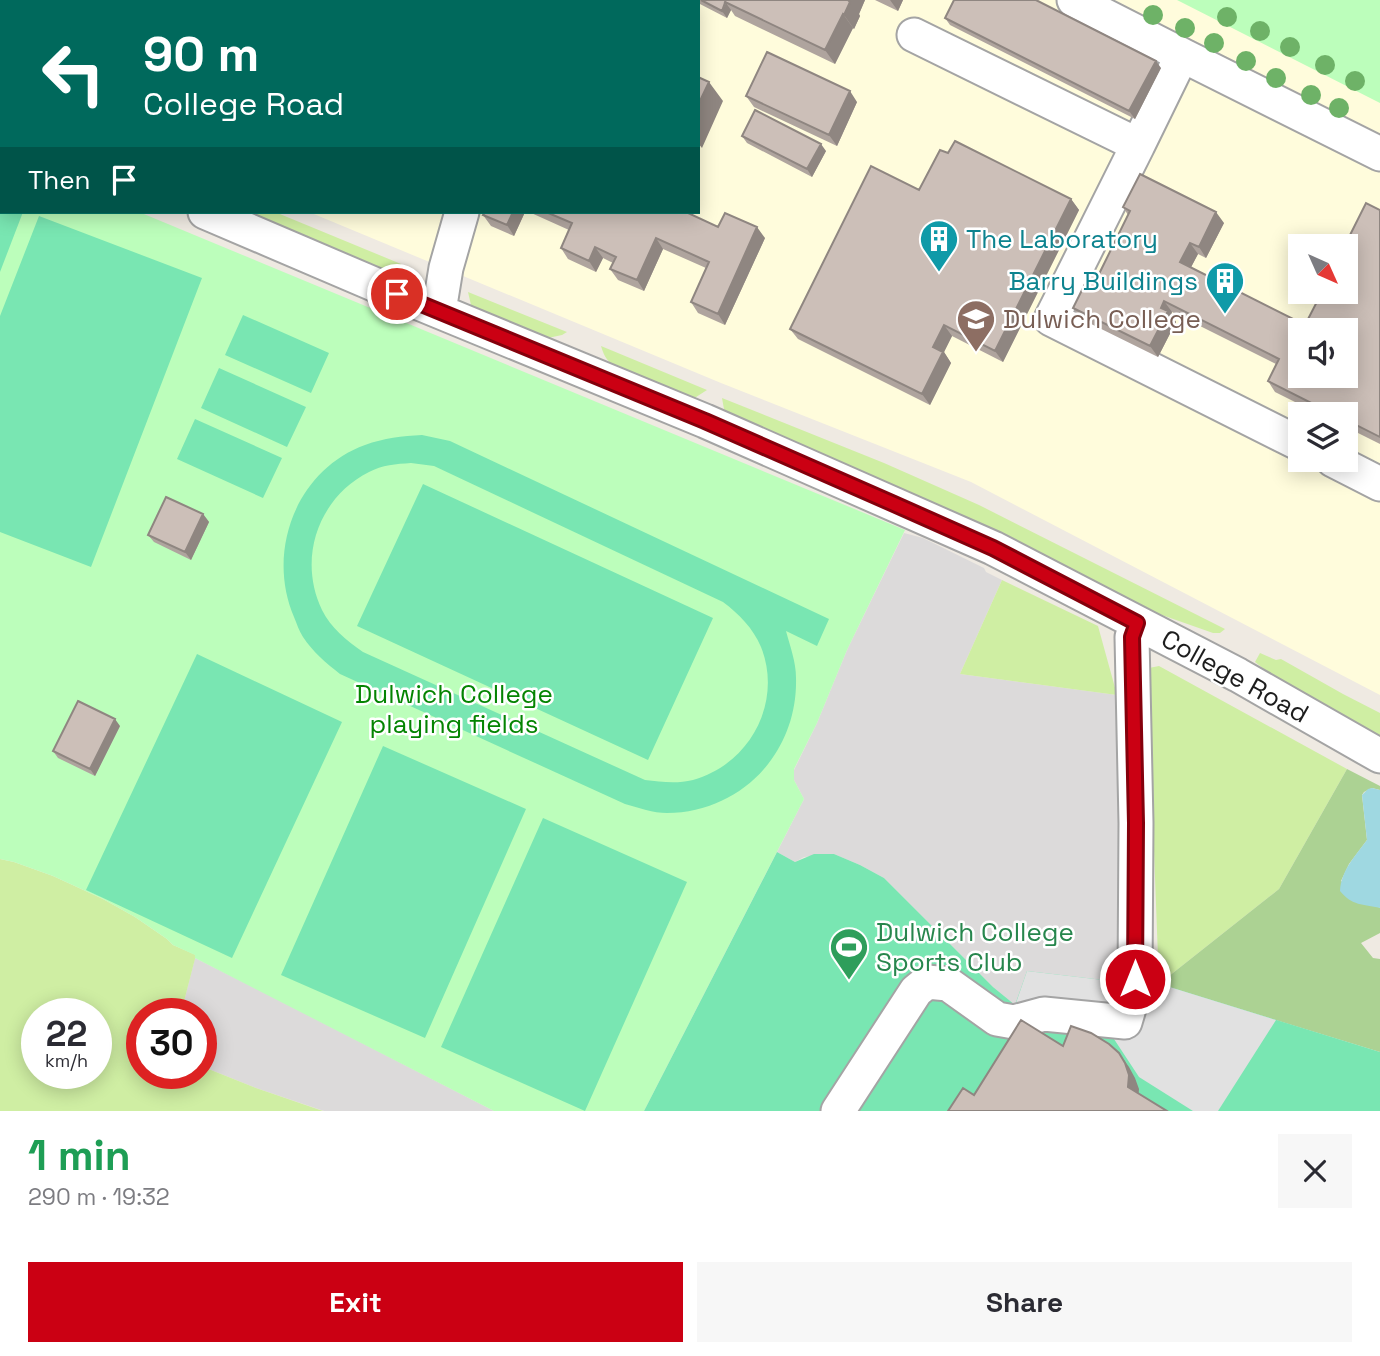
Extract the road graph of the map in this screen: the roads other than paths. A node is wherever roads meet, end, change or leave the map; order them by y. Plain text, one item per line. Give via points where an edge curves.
1 (1074, 0) edge
2 (914, 35) dead end
3 (1182, 55) junction
4 (1138, 145) junction
5 (1380, 154) edge
6 (210, 214) edge
7 (461, 214) edge
8 (439, 311) junction
9 (1288, 438) edge
10 (1356, 472) edge
11 (1380, 484) edge
12 (1137, 623) junction
13 (1380, 756) edge
14 (838, 1111) edge

1 - 3 street
2 - 4 street
3 - 4 street
3 - 5 street
4 - 9 street via 1051,319
6 - 8 street, College Road
7 - 8 street
8 - 12 street, College Road via 993,548
10 - 11 street
12 - 13 street, College Road
12 - 14 street via 1132,637 1135,979 1125,1022 1044,1014 1014,1022 997,1019 948,984 927,982 916,991

